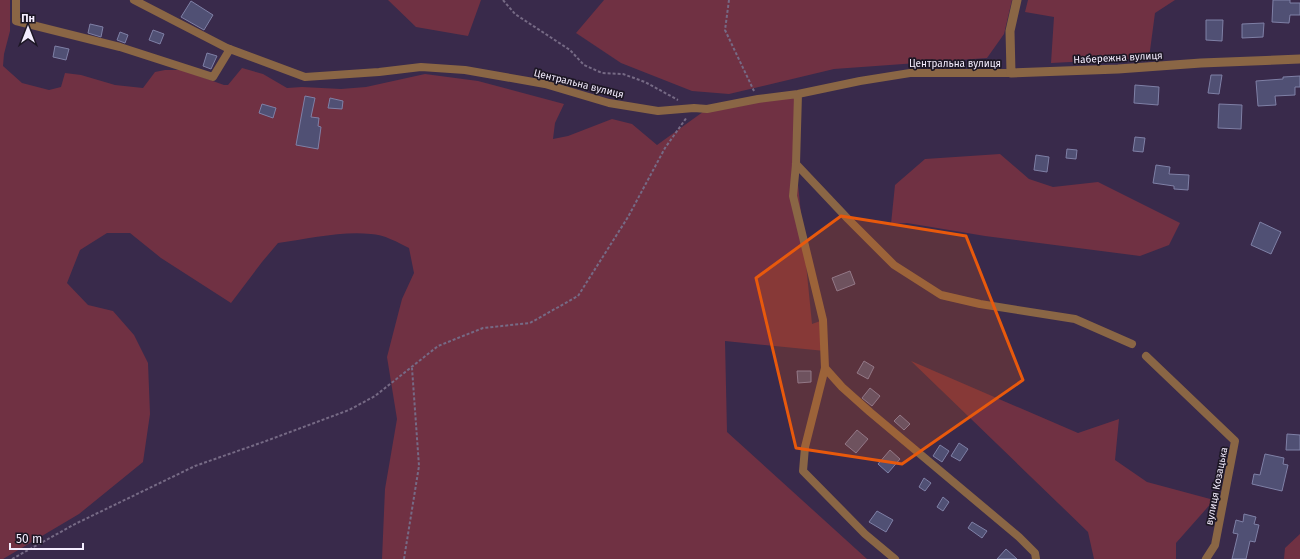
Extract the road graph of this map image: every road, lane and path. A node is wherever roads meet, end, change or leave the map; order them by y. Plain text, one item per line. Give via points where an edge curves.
1 (16, 0) edge
2 (134, 0) edge
3 (503, 0) edge
4 (729, 0) edge
5 (1017, 0) edge
6 (230, 49) junction
7 (1300, 59) edge
8 (1010, 73) junction
9 (798, 94) junction
10 (758, 99) junction
11 (694, 108) junction
12 (796, 164) junction
13 (1132, 344) dead end
14 (1146, 356) dead end
15 (412, 368) junction
16 (826, 368) junction
17 (12, 559) edge
18 (404, 559) edge
19 (895, 559) edge
20 (1036, 559) edge
21 (1206, 559) edge

1 - 6 street via 16,20 120,47 213,77
2 - 6 street, Центральна вулиця
3 - 11 path via 515,14 570,50 584,65 602,73 623,74 645,82
4 - 10 path via 725,30
5 - 8 street via 1010,31
6 - 11 street, Центральна вулиця via 305,77 421,67 465,70 545,84 609,103 658,110
7 - 8 street, Набережна вулиця
8 - 9 street, Центральна вулиця via 910,73
9 - 10 street, Центральна вулиця
9 - 12 street
10 - 11 street, Центральна вулиця via 707,109
11 - 15 path via 665,148 628,217 578,296 530,323 483,328 438,346
12 - 13 street via 894,265 941,295 1075,319
12 - 16 street via 793,196 822,320
14 - 21 street, вулиця Козацька via 1235,441 1215,545
15 - 17 path via 375,396 349,410 195,466 74,524
15 - 18 path via 419,466
16 - 19 street via 805,447 803,471 865,534
16 - 20 street via 859,402 1018,537 1035,553

